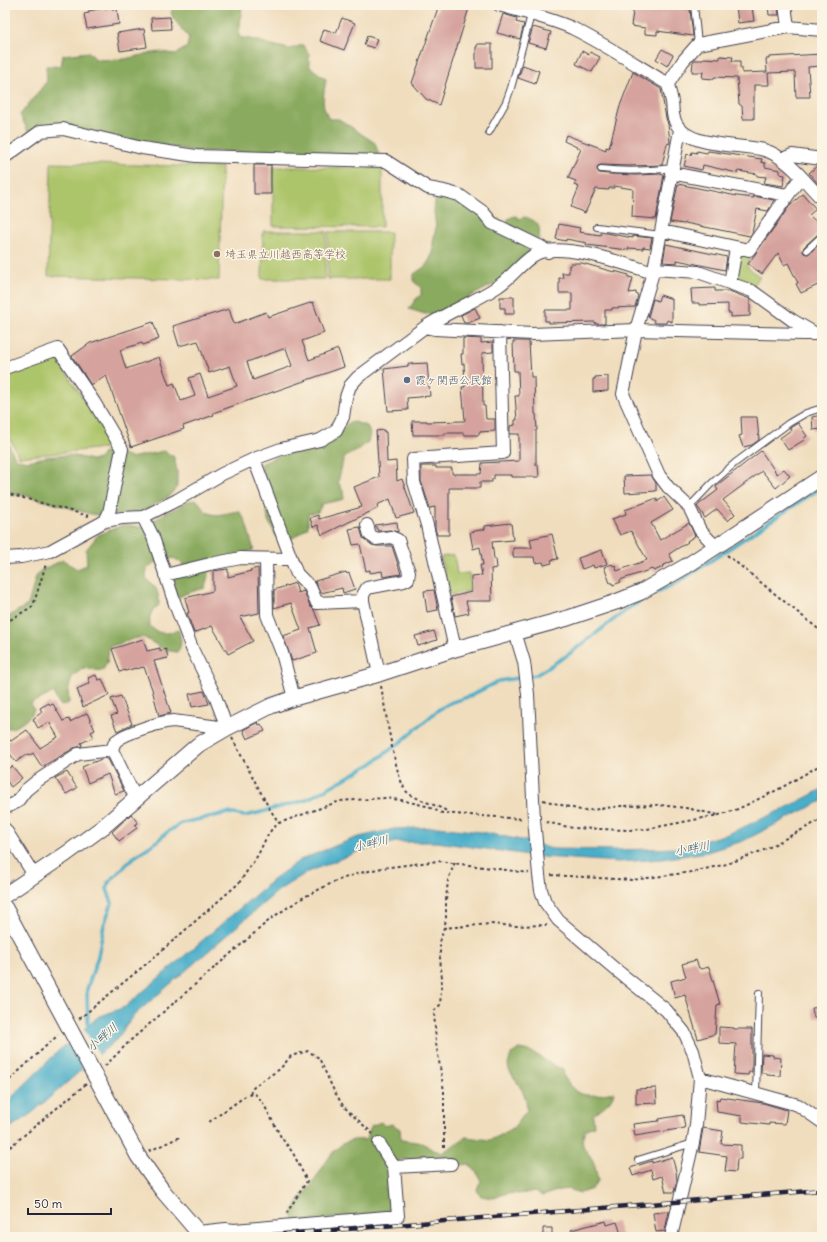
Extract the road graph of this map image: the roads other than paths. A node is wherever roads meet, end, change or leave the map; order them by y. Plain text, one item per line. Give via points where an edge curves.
1 (499, 5) edge
2 (694, 5) edge
3 (785, 5) edge
4 (512, 7) edge
5 (531, 15) junction
6 (788, 27) junction
7 (822, 30) edge
8 (698, 44) junction
9 (668, 84) junction
10 (680, 130) junction
11 (489, 132) dead end
12 (5, 157) edge
13 (782, 159) junction
14 (822, 159) edge
15 (601, 169) dead end
16 (671, 171) junction
17 (801, 177) junction
18 (787, 195) junction
19 (822, 200) edge
20 (597, 227) dead end
21 (661, 233) junction
22 (822, 236) edge
23 (736, 248) junction
24 (807, 250) dead end
25 (548, 252) junction
26 (653, 271) junction
27 (730, 283) junction
28 (425, 327) junction
29 (636, 330) junction
30 (500, 332) junction
31 (820, 334) edge
32 (5, 368) edge
33 (822, 408) edge
34 (254, 459) junction
35 (822, 477) edge
36 (689, 507) junction
37 (143, 517) junction
38 (105, 521) junction
39 (367, 526) dead end
40 (716, 547) junction
41 (5, 558) edge
42 (266, 559) junction
43 (291, 559) junction
44 (165, 576) junction
45 (363, 601) junction
46 (515, 632) junction
47 (455, 649) junction
48 (379, 674) junction
49 (294, 698) junction
50 (227, 728) junction
51 (112, 750) junction
52 (136, 799) junction
53 (5, 808) edge
54 (5, 829) edge
55 (34, 875) junction
56 (5, 895) edge
57 (5, 908) edge
58 (759, 993) dead end
59 (700, 1078) junction
60 (756, 1094) junction
61 (822, 1122) edge
62 (379, 1143) road end
63 (693, 1143) junction
64 (638, 1160) dead end
65 (451, 1164) dead end
66 (394, 1167) junction
67 (199, 1234) edge
68 (671, 1237) edge

1 - 4 street
2 - 8 lane
3 - 6 street
4 - 5 street
5 - 9 street via 572,28
5 - 11 lane via 506,102
6 - 7 street
6 - 8 street
8 - 9 street
9 - 10 street via 674,118
10 - 13 street via 692,138 765,150
10 - 16 street
12 - 25 street via 41,131 63,129 142,148 196,156 386,160 428,188 459,195 492,223
13 - 14 street via 792,155
13 - 17 street
15 - 16 lane via 622,172
16 - 18 street
16 - 21 street
17 - 18 street
17 - 19 street
18 - 23 street via 748,250
20 - 21 lane
21 - 23 street
21 - 26 street
22 - 24 lane
23 - 27 street
25 - 26 street via 569,250
25 - 28 street via 534,255 506,282
26 - 27 street via 698,272
26 - 29 street
27 - 31 street via 752,291 792,320
28 - 30 street
28 - 34 street via 358,377 350,386 343,416 336,431 320,440 281,449
29 - 30 street via 554,334
29 - 31 street
29 - 36 street via 623,394 659,475
30 - 47 street via 503,453 413,459 414,482 427,525
32 - 38 street via 58,349 94,402 122,449 109,513
33 - 36 lane via 806,413 789,423 735,463
34 - 37 street
34 - 43 street
35 - 40 street
36 - 40 street via 700,530
37 - 38 street
37 - 44 street via 153,537
38 - 41 street via 50,551
39 - 45 street via 370,536 376,539 391,537 398,540 409,577 404,581 367,588
40 - 46 street via 641,592 568,618
42 - 43 street
42 - 44 street via 241,558
42 - 49 street via 267,615 282,653
43 - 45 street via 297,574 310,587 317,603
44 - 50 street via 193,650
45 - 48 street
46 - 47 street
46 - 59 street via 524,662 528,694 534,819 539,875 545,902 558,920 666,1010 684,1032 693,1051
47 - 48 street
48 - 49 street
49 - 50 street via 271,706
50 - 51 street via 165,722 129,734 116,742
50 - 52 street via 198,745
51 - 52 street
51 - 53 street via 78,754 37,781 17,802
52 - 55 street via 103,827
54 - 55 street
55 - 56 street
57 - 67 street via 138,1156 162,1190
58 - 60 lane
59 - 60 street
59 - 63 street
60 - 61 street via 798,1105
62 - 66 street
63 - 64 lane
63 - 68 street
65 - 66 street
66 - 67 street via 398,1216

